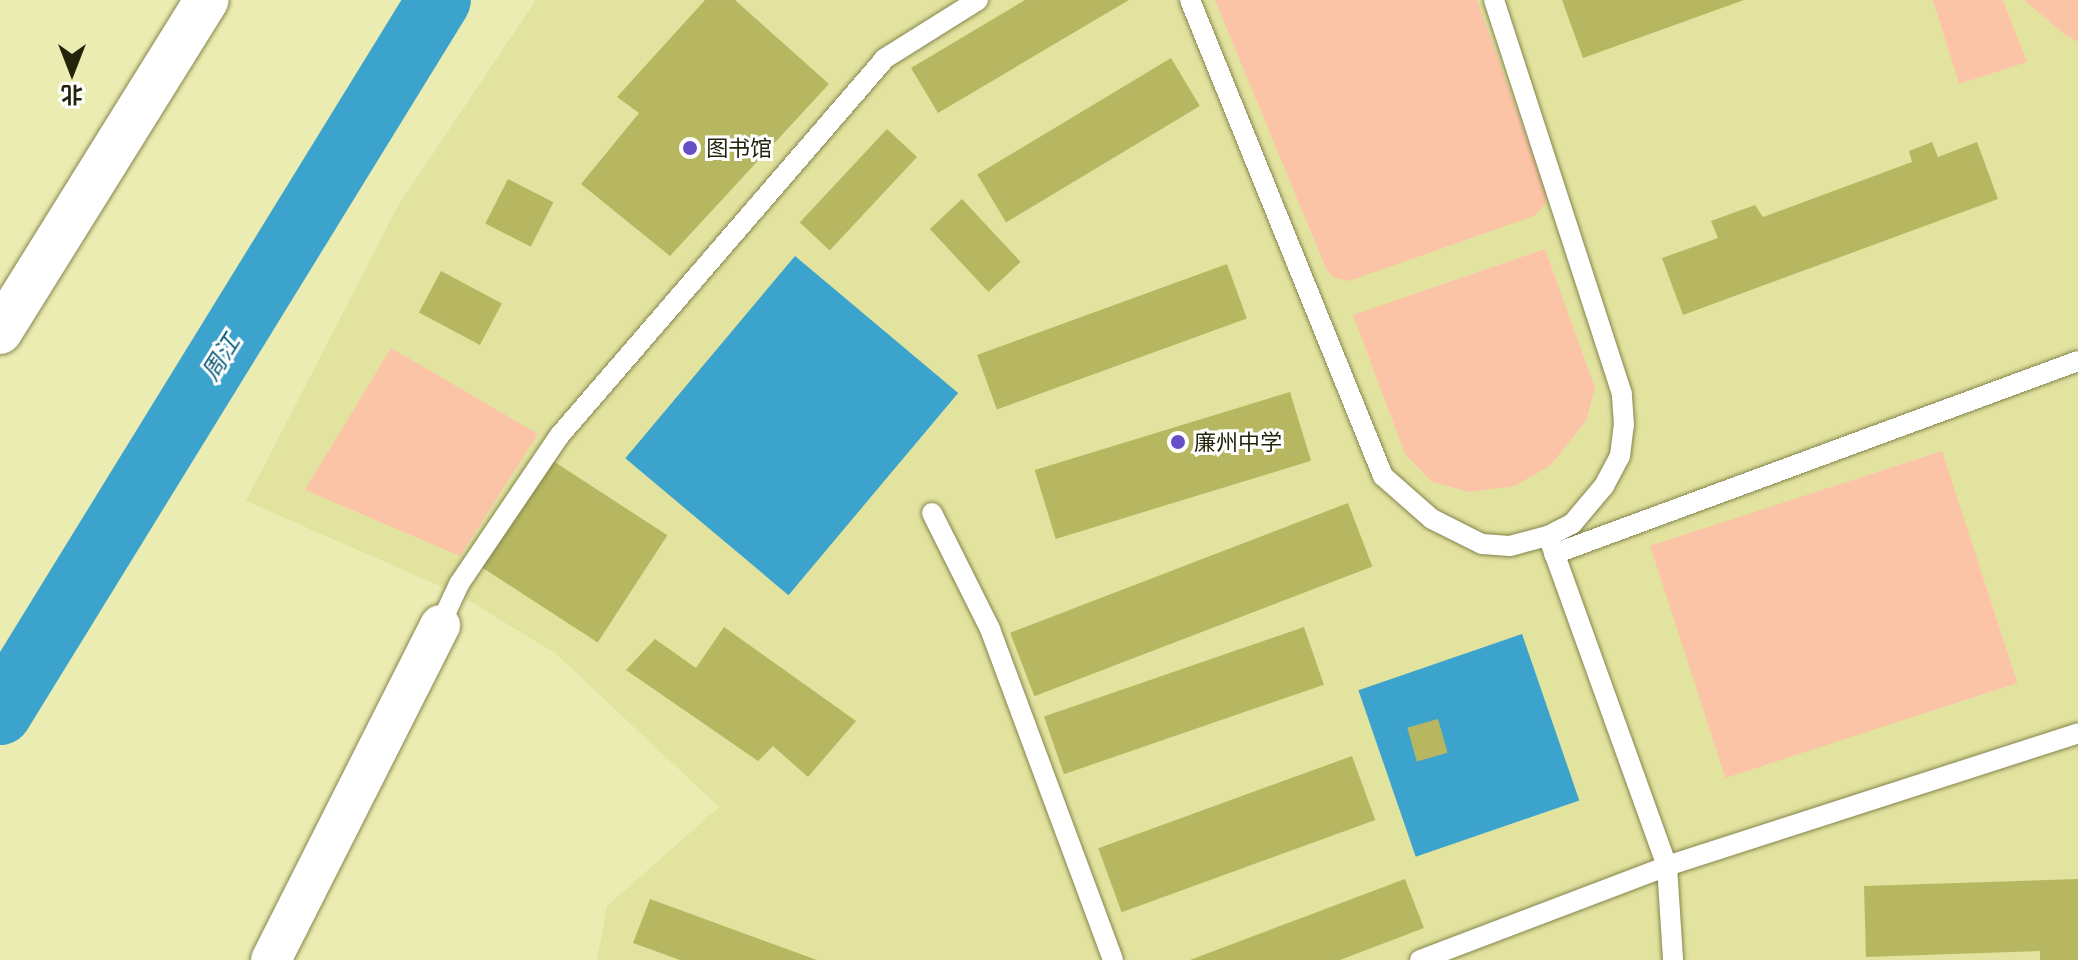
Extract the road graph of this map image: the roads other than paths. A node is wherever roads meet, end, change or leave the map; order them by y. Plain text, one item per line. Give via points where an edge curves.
1 (207, 0) edge
2 (978, 0) edge
3 (1190, 0) edge
4 (1494, 0) edge
5 (0, 332) edge
6 (2078, 361) edge
7 (932, 513) dead end
8 (1551, 545) junction
9 (440, 625) joint
10 (2078, 733) edge
11 (1667, 866) junction
12 (271, 960) edge
13 (1113, 960) edge
14 (1420, 960) edge
15 (1673, 960) edge

1 - 5 street
2 - 9 lane via 884,59 560,435 459,584
3 - 8 lane via 1383,476 1405,500 1482,544
4 - 8 lane via 1622,394 1624,425 1615,466
6 - 8 lane
7 - 13 lane via 990,629
8 - 11 lane
9 - 12 street
10 - 11 lane
11 - 14 lane
11 - 15 lane

